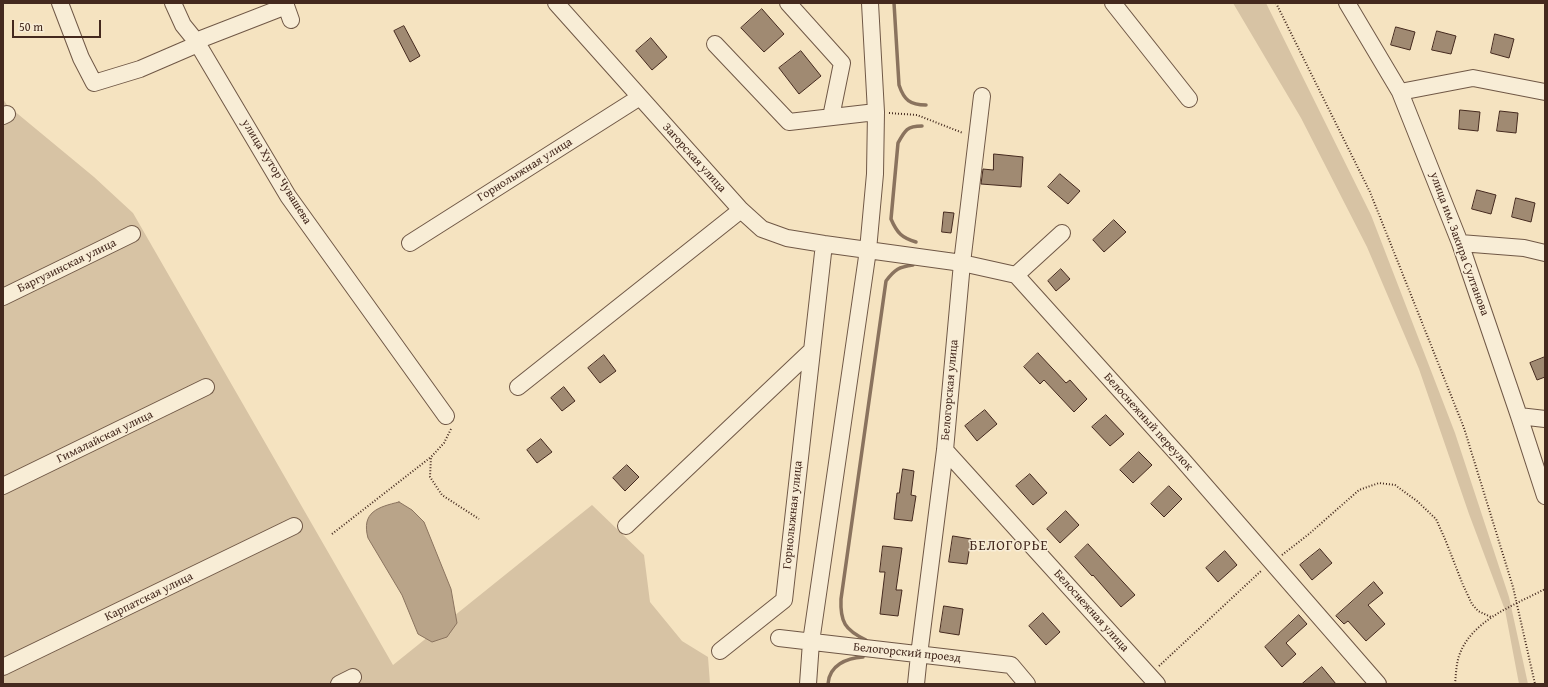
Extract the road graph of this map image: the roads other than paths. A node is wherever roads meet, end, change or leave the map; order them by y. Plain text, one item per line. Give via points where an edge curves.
1 (60, 3) edge
2 (173, 3) edge
3 (556, 3) edge
4 (788, 3) edge
5 (870, 3) edge
6 (1113, 3) edge
7 (1347, 3) edge
8 (287, 10) edge
9 (197, 43) junction
10 (716, 44) dead end
11 (1400, 92) junction
12 (1545, 92) edge
13 (982, 96) dead end
14 (640, 97) junction
15 (1189, 99) dead end
16 (876, 112) junction
17 (831, 117) junction
18 (741, 210) junction
19 (1062, 233) dead end
20 (132, 234) dead end
21 (410, 243) dead end
22 (1460, 243) junction
23 (824, 244) junction
24 (868, 250) junction
25 (1545, 254) edge
26 (962, 262) junction
27 (1016, 275) junction
28 (3, 297) edge
29 (812, 350) junction
30 (518, 387) dead end
31 (206, 388) dead end
32 (446, 416) road end
33 (1519, 416) junction
34 (1545, 419) edge
35 (945, 450) junction
36 (3, 486) edge
37 (1545, 496) edge
38 (294, 526) dead end
39 (626, 526) dead end
40 (778, 638) dead end
41 (811, 642) junction
42 (720, 650) dead end
43 (919, 655) junction
44 (3, 667) edge
45 (1153, 679) edge
46 (808, 684) edge
47 (916, 684) edge
48 (1027, 684) edge
49 (1378, 684) edge

1 - 9 street via 81,58 94,83 140,68
2 - 9 street, улица Хутор Чувашева via 183,25
3 - 14 street, Загорская улица
4 - 17 street via 842,63
5 - 16 street
6 - 15 street
7 - 11 street, улица им. Закира Султанова
8 - 9 street
9 - 32 street, улица Хутор Чувашева via 288,196
10 - 17 street via 789,122
11 - 12 street via 1473,78
11 - 22 street, улица им. Закира Султанова
13 - 26 street, Белогорская улица
14 - 18 street, Загорская улица
14 - 21 street, Горнолыжная улица
16 - 17 street
16 - 24 street via 875,174
18 - 23 street, Загорская улица via 762,229 787,238
18 - 30 street
19 - 27 street
20 - 28 street, Баргузинская улица
22 - 25 street via 1524,248
22 - 33 street, улица им. Закира Султанова
23 - 24 street, Загорская улица
23 - 29 street, Горнолыжная улица
24 - 26 street
24 - 41 street
26 - 27 street
26 - 35 street, Белогорская улица
27 - 49 street, Белоснежный переулок
29 - 39 street
29 - 42 street, Горнолыжная улица via 784,600
31 - 36 street, Гималайская улица
33 - 34 street
33 - 37 street, улица им. Закира Султанова
35 - 43 street, Белогорская улица
35 - 45 street, Белоснежная улица
38 - 44 street, Карпатская улица
40 - 41 street, Белогорский проезд
41 - 43 street, Белогорский проезд
41 - 46 street
43 - 47 street, Белогорская улица
43 - 48 street, Белогорский проезд via 1011,665

